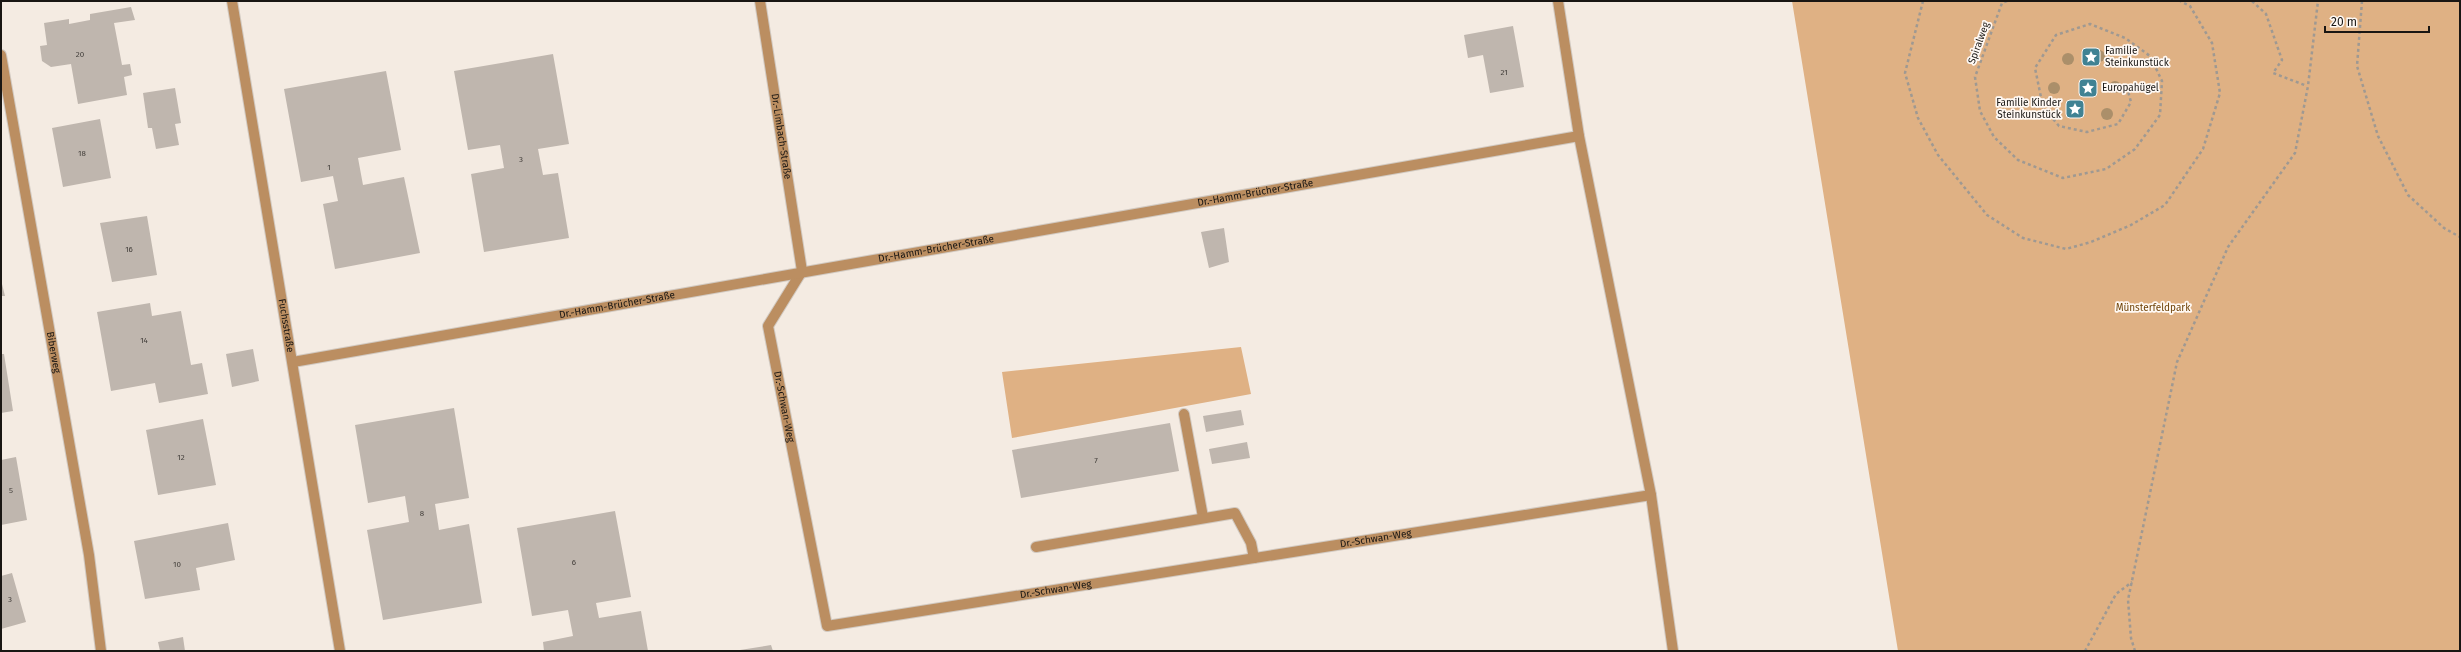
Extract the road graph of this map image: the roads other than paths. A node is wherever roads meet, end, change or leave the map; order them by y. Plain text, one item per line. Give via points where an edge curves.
1 (232, 1) edge
2 (760, 1) edge
3 (1558, 1) edge
4 (1, 55) edge
5 (1579, 136) junction
6 (802, 271) junction
7 (292, 362) junction
8 (1184, 414) dead end
9 (1651, 495) junction
10 (1203, 517) junction
11 (1036, 547) dead end
12 (1254, 558) junction
13 (101, 651) edge
14 (340, 651) edge
15 (1673, 651) edge

1 - 7 street, Fuchsstraße
2 - 6 street, Dr.-Limbach-Straße
3 - 5 street
4 - 13 street, Biberweg via 89,555
5 - 6 street, Dr.-Hamm-Brücher-Straße
5 - 9 street
6 - 7 street, Dr.-Hamm-Brücher-Straße
6 - 12 street, Dr.-Schwan-Weg via 768,326 827,626
7 - 14 street, Fuchsstraße
8 - 10 street
9 - 12 street, Dr.-Schwan-Weg
9 - 15 street
10 - 11 street
10 - 12 street via 1235,513 1251,543

